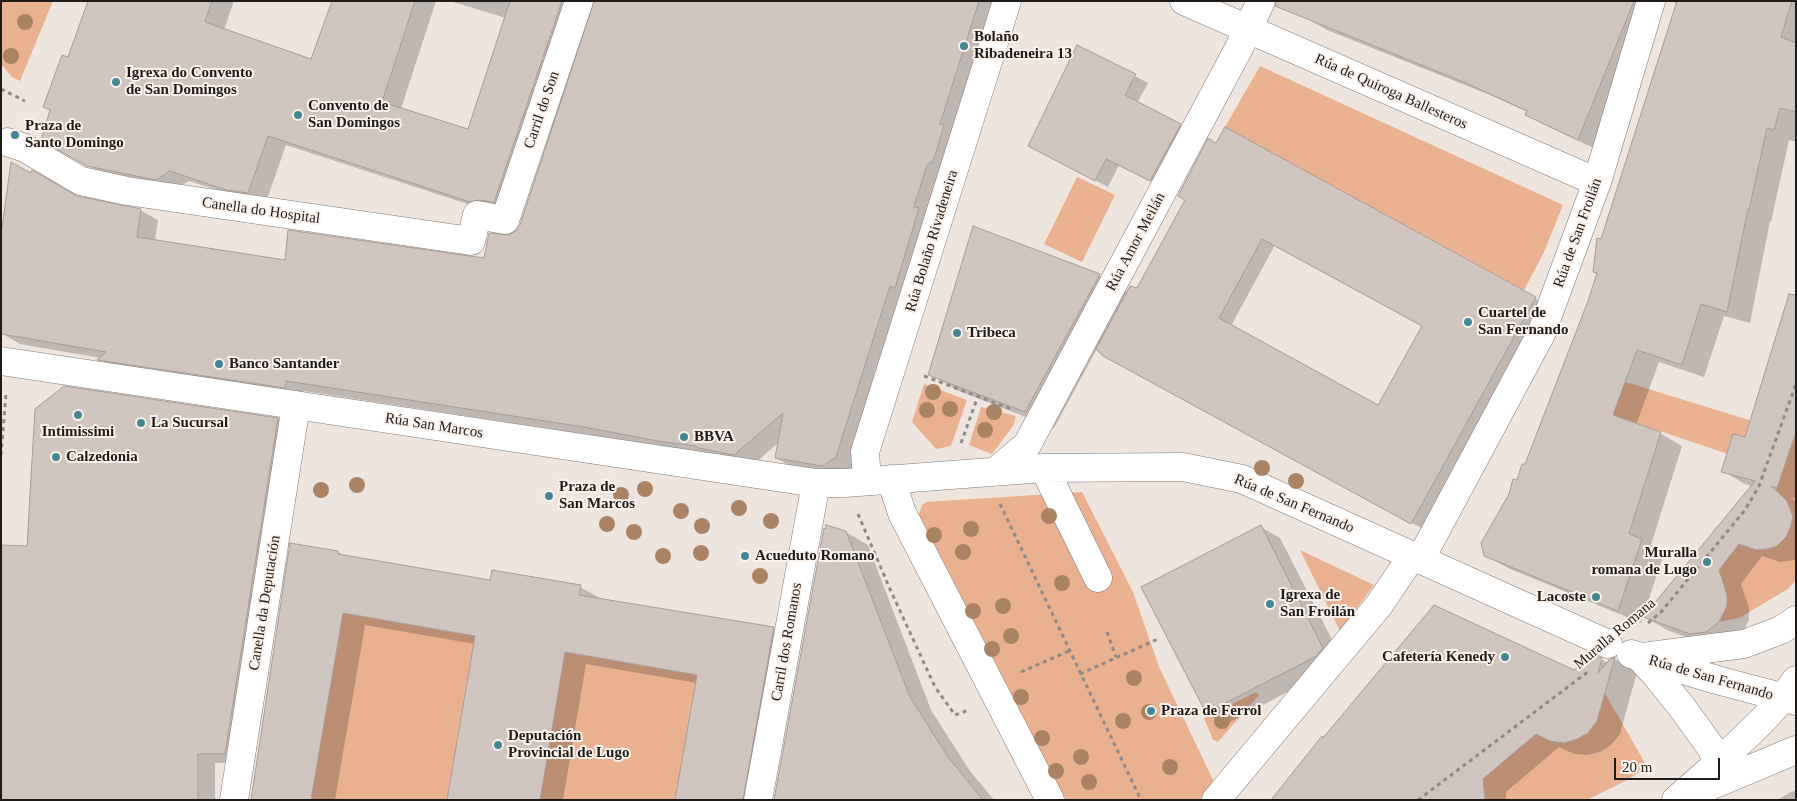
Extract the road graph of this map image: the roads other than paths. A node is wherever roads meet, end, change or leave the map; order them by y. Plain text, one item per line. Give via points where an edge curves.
1 (579, 1) edge
2 (1007, 1) edge
3 (1184, 1) edge
4 (1261, 1) edge
5 (1651, 1) edge
6 (1249, 29) junction
7 (7, 142) dead end
8 (1597, 182) junction
9 (505, 220) joint
10 (5, 361) edge
11 (296, 405) junction
12 (1044, 468) junction
13 (999, 471) junction
14 (868, 481) junction
15 (816, 483) junction
16 (1416, 558) junction
17 (1098, 578) dead end
18 (1796, 620) edge
19 (1619, 655) junction
20 (1791, 693) edge
21 (1796, 750) edge
22 (1717, 764) junction
23 (1677, 799) edge
24 (234, 800) edge
25 (758, 800) edge
26 (1050, 800) edge
27 (1216, 800) edge

1 - 9 street, Carril do Son
2 - 14 street, Rúa Bolaño Rivadeneira via 865,452
3 - 6 street, Rúa de Quiroga Ballesteros
4 - 6 street, Rúa Amor Meilán
5 - 8 street, Rúa de San Froilán
6 - 8 street, Rúa de Quiroga Ballesteros
6 - 13 street, Rúa Amor Meilán via 1027,445
7 - 9 street, Canella do Hospital via 25,148 81,181 127,192 471,241 477,215
8 - 16 street, Rúa de San Froilán via 1541,334
10 - 11 street, Rúa San Marcos
11 - 15 street, Rúa San Marcos
11 - 24 street, Canella da Deputación
12 - 13 street, Rúa de San Fernando
12 - 16 street, Rúa de San Fernando via 1183,468 1242,479
12 - 17 street
13 - 14 street, Rúa de San Fernando
14 - 15 street, Rúa San Marcos
14 - 26 street via 902,513
15 - 25 street, Carril dos Romanos
16 - 19 street, Rúa de San Fernando
16 - 27 street
18 - 19 street, Rúa de San Fernando via 1781,630 1744,644
19 - 20 street, Rúa de San Fernando
19 - 22 street, Rúa de San Fernando via 1656,675 1712,749
20 - 22 street
21 - 23 street
22 - 23 street

